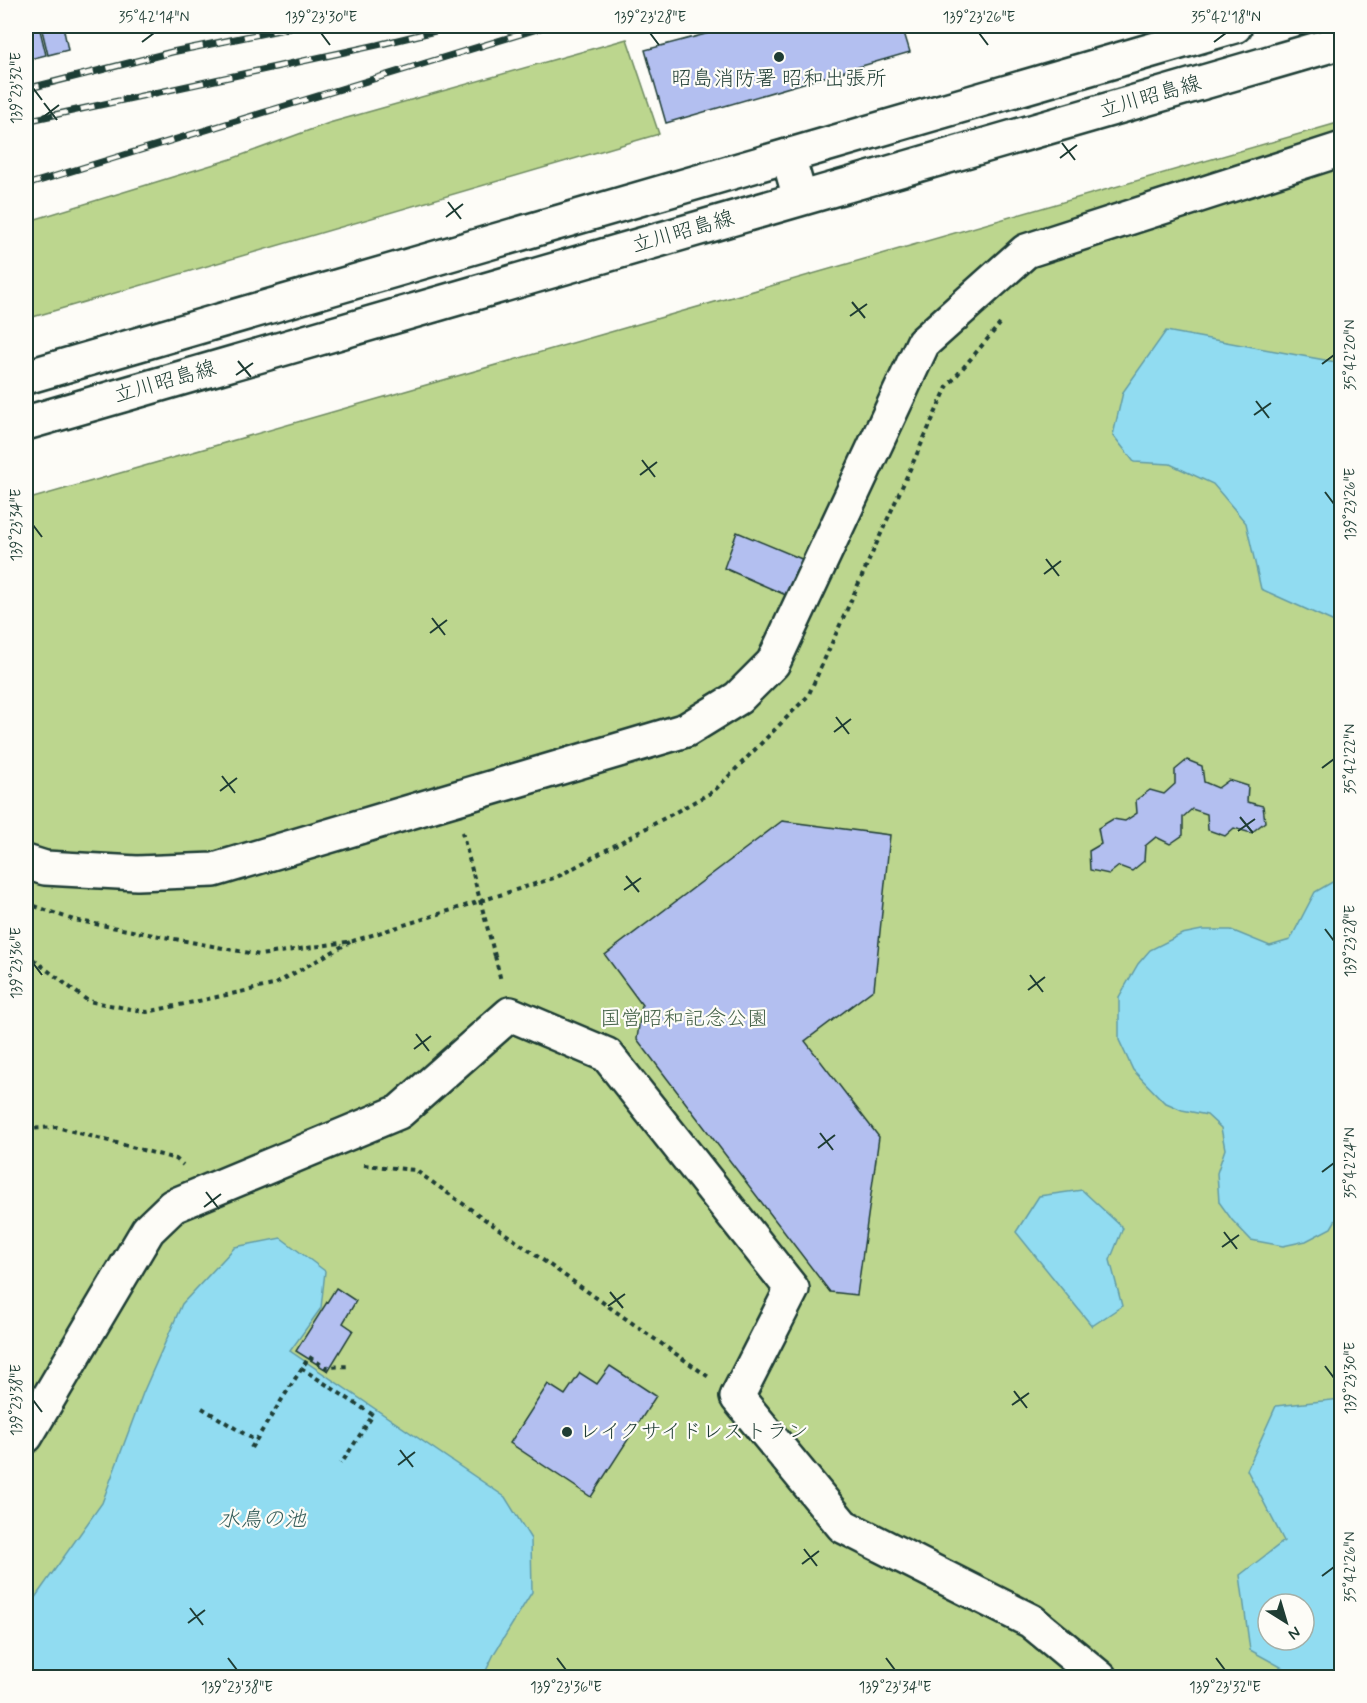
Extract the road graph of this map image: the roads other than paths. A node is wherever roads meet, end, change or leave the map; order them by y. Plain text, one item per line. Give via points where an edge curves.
1 (1235, 26) edge
2 (1341, 42) edge
3 (1341, 149) edge
4 (788, 156) junction
5 (800, 198) junction
6 (26, 377) edge
7 (26, 423) edge
8 (26, 862) edge
9 (26, 1436) edge
10 (1100, 1677) edge

1 - 4 main road, 立川昭島線
2 - 5 main road, 立川昭島線
3 - 8 main road via 1026,251 923,343 773,663 738,698 686,730 214,870 137,873 45,868
4 - 5 main road
4 - 6 main road, 立川昭島線
5 - 7 main road, 立川昭島線
9 - 10 main road via 148,1230 173,1206 399,1112 510,1014 607,1055 792,1289 737,1397 843,1526 1032,1621

